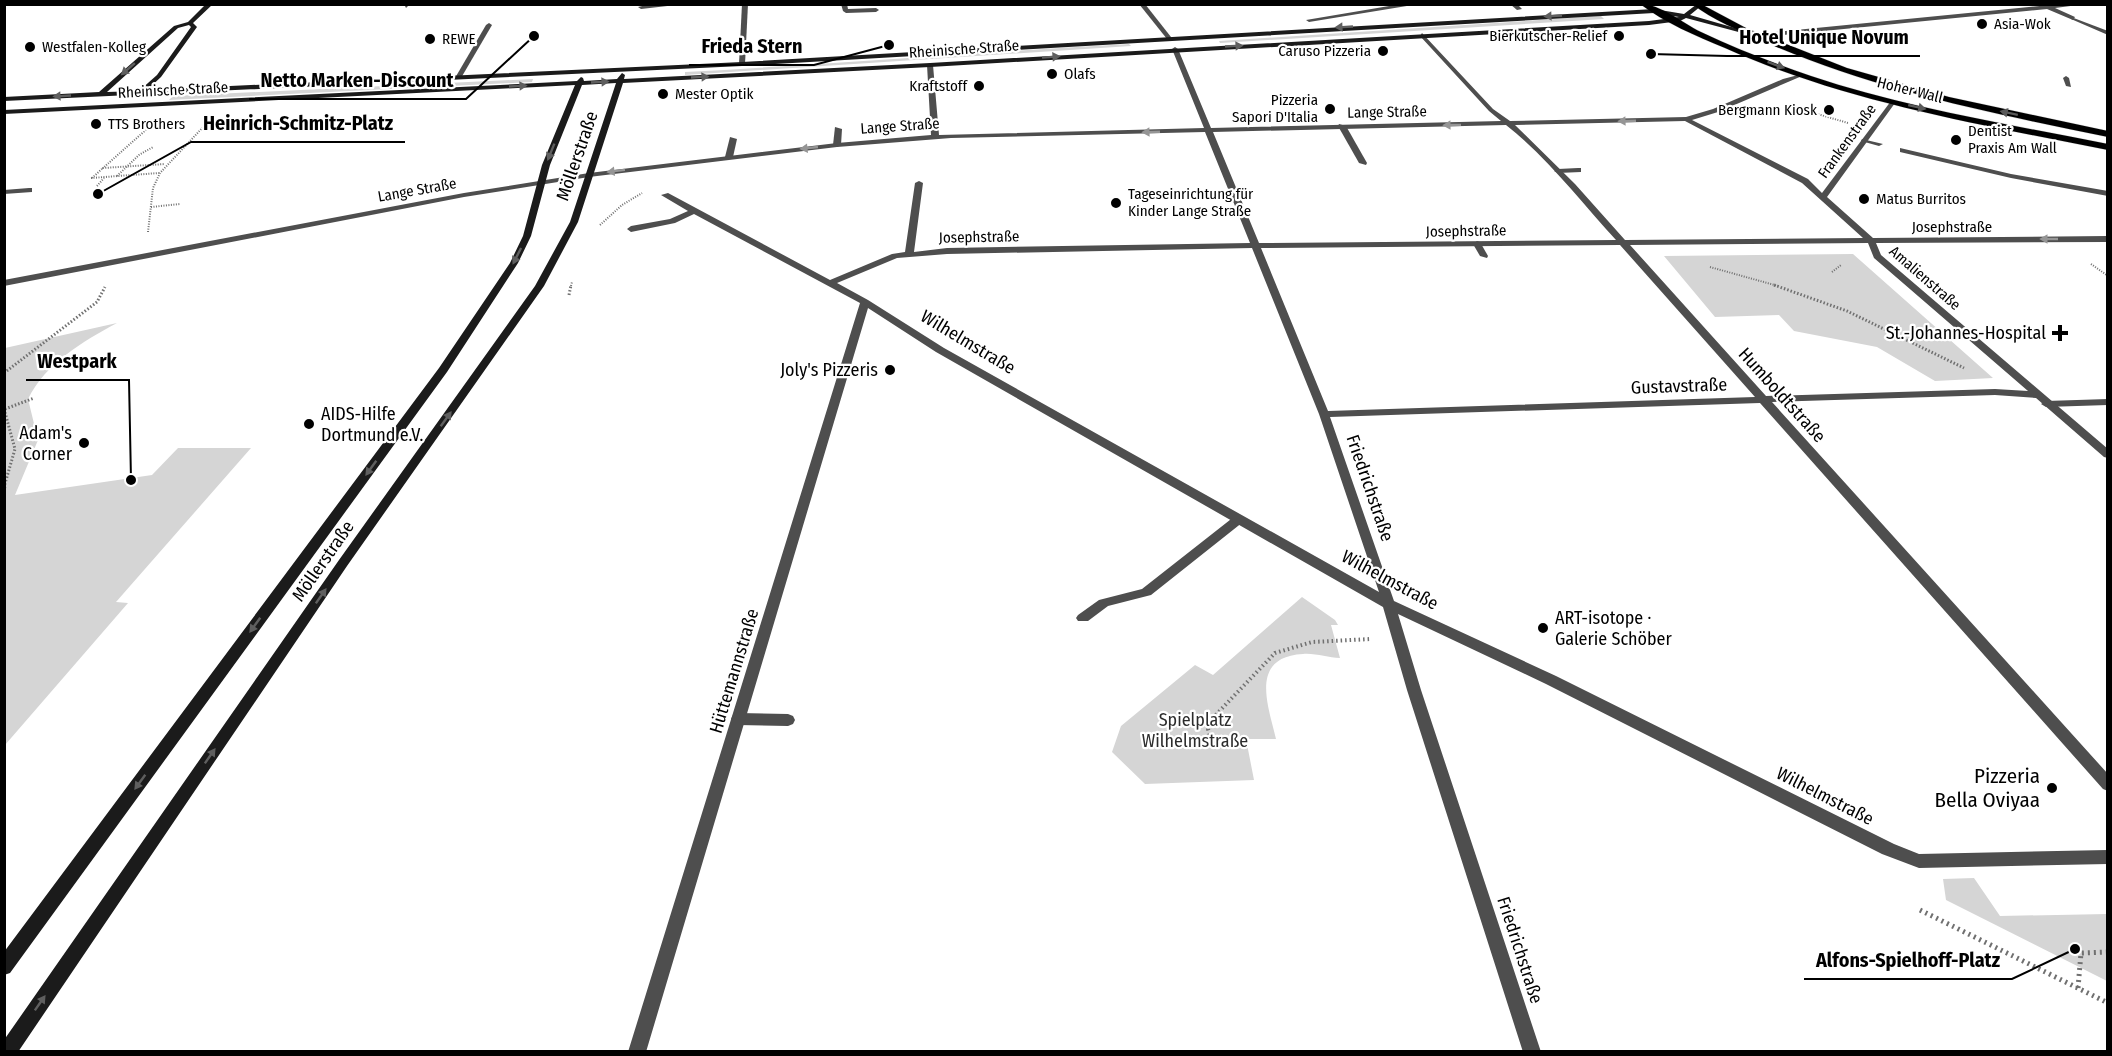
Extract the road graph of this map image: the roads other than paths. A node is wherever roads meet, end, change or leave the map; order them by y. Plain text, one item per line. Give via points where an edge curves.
1 (210, 4) edge
2 (682, 4) edge
3 (745, 4) edge
4 (844, 4) edge
5 (1142, 4) edge
6 (1416, 4) edge
7 (1513, 4) edge
8 (1643, 4) edge
9 (2083, 4) edge
10 (1697, 5) edge
11 (641, 7) dead end
12 (2047, 8) junction
13 (1520, 9) dead end
14 (876, 10) dead end
15 (1654, 11) junction
16 (1687, 16) junction
17 (1309, 20) dead end
18 (1672, 21) junction
19 (190, 23) junction
20 (489, 25) dead end
21 (2108, 33) edge
22 (1750, 34) junction
23 (1422, 35) junction
24 (1169, 38) junction
25 (1175, 50) junction
26 (742, 64) junction
27 (930, 65) junction
28 (624, 70) junction
29 (583, 72) junction
30 (1800, 75) junction
31 (458, 78) junction
32 (2066, 78) dead end
33 (621, 81) junction
34 (579, 83) junction
35 (2069, 86) dead end
36 (141, 92) junction
37 (101, 94) junction
38 (4, 99) edge
39 (1893, 102) junction
40 (124, 106) junction
41 (86, 108) junction
42 (4, 112) edge
43 (1686, 119) junction
44 (1510, 124) junction
45 (1342, 126) junction
46 (838, 129) dead end
47 (1209, 130) junction
48 (2108, 134) edge
49 (935, 137) junction
50 (733, 139) dead end
51 (1865, 141) junction
52 (1879, 144) dead end
53 (837, 145) junction
54 (2108, 147) edge
55 (1903, 150) dead end
56 (729, 156) junction
57 (1363, 163) dead end
58 (1578, 170) dead end
59 (1557, 171) junction
60 (589, 175) junction
61 (541, 183) junction
62 (919, 183) dead end
63 (29, 190) dead end
64 (4, 192) edge
65 (2108, 194) edge
66 (665, 195) dead end
67 (1824, 196) junction
68 (694, 211) junction
69 (631, 229) dead end
70 (2108, 239) edge
71 (1871, 241) junction
72 (1623, 243) junction
73 (1477, 244) junction
74 (1255, 246) junction
75 (909, 253) junction
76 (1484, 256) dead end
77 (4, 283) edge
78 (830, 283) junction
79 (865, 302) junction
80 (2035, 395) junction
81 (1762, 400) junction
82 (2108, 402) edge
83 (2046, 404) junction
84 (1324, 414) junction
85 (2108, 455) edge
86 (1239, 519) junction
87 (1389, 604) junction
88 (1083, 618) dead end
89 (738, 719) junction
90 (788, 720) dead end
91 (2108, 785) edge
92 (2108, 857) edge
93 (4, 967) edge
94 (7, 1052) edge
95 (637, 1052) edge
96 (1532, 1052) edge

1 - 19 main road
2 - 11 street
3 - 26 street
4 - 14 street via 846,11
5 - 24 street
6 - 17 street
7 - 13 street
8 - 15 main road, Hoher Wall
9 - 12 street
10 - 16 main road
10 - 22 main road, Hoher Wall
12 - 21 street
12 - 22 street
15 - 16 main road, Rheinische Straße
15 - 18 main road, Hoher Wall
15 -> 24 main road, Rheinische Straße
16 - 18 main road, Rheinische Straße
16 - 22 main road, Rheinische Straße
18 - 23 main road, Rheinische Straße
18 -> 30 main road, Hoher Wall
19 - 36 main road via 194,27 159,76
19 -> 37 main road via 176,27
20 - 31 street
48 -> 22 main road, Hoher Wall via 1912,91 1786,50
25 -> 23 main road, Rheinische Straße
23 - 44 street, Humboldtstraße via 1491,110
24 - 25 main road
24 - 26 main road, Rheinische Straße
27 -> 25 main road, Rheinische Straße
25 - 47 street, Friedrichstraße
26 - 28 main road, Rheinische Straße
33 -> 27 main road, Rheinische Straße
27 - 49 street
28 - 29 main road, Rheinische Straße
28 - 33 main road, Möllerstraße
29 - 31 main road, Rheinische Straße
29 - 34 main road, Möllerstraße
30 - 39 main road, Hoher Wall
30 - 43 street, Lange Straße via 1730,106
31 - 36 main road, Rheinische Straße
32 - 35 street
34 -> 33 main road, Rheinische Straße
33 - 60 main road, Möllerstraße
40 -> 34 main road, Rheinische Straße
34 -> 61 main road, Möllerstraße
36 - 37 main road, Rheinische Straße
36 - 40 main road
37 -> 38 main road, Rheinische Straße
37 - 41 main road
39 - 51 street, Frankenstraße
39 -> 54 main road, Hoher Wall
40 - 41 main road, Rheinische Straße
41 - 42 main road, Rheinische Straße
43 -> 44 street, Lange Straße
43 - 67 street, Amalienstraße via 1805,181
44 -> 45 street, Lange Straße
44 - 59 street, Humboldtstraße
45 - 47 street, Lange Straße
45 - 57 street
46 - 53 street
47 -> 49 street, Lange Straße
47 - 74 street, Friedrichstraße
49 - 53 street, Lange Straße
50 - 56 street
51 - 52 street
51 - 67 street, Frankenstraße
53 -> 56 street, Lange Straße
55 - 65 street via 2011,177
56 -> 60 street, Lange Straße
58 - 59 street
59 - 72 street, Humboldtstraße
60 - 61 street, Lange Straße
94 -> 60 main road, Möllerstraße via 336,573 534,294 574,222
61 - 77 street, Lange Straße via 390,208
61 -> 93 main road, Möllerstraße via 534,215 514,263 443,370
62 - 75 street
63 - 64 street
66 - 68 street, Wilhelmstraße
67 - 71 street, Amalienstraße
68 - 69 street via 672,221
68 - 78 street, Wilhelmstraße
70 -> 71 street, Josephstraße
71 - 72 street, Josephstraße
71 - 80 street, Amalienstraße via 1877,256
72 - 73 street, Josephstraße
72 - 81 street, Humboldtstraße
73 - 74 street, Josephstraße
73 - 76 street
74 - 75 street, Josephstraße
74 - 84 street, Friedrichstraße
75 - 78 street, Josephstraße via 877,261
78 - 79 street, Wilhelmstraße
79 - 86 street, Wilhelmstraße via 940,350
79 - 89 street, Hüttemannstraße
80 - 81 street, Gustavstraße via 1995,392
80 - 83 street, Amalienstraße
81 - 84 street, Gustavstraße
81 - 91 street, Humboldtstraße
82 - 83 street
83 - 85 street, Amalienstraße
84 - 87 street, Friedrichstraße
86 - 87 street, Wilhelmstraße
86 - 88 street via 1146,592 1104,603
87 - 92 street, Wilhelmstraße via 1919,861
87 - 96 street, Friedrichstraße
89 - 90 street
89 - 95 street, Hüttemannstraße

